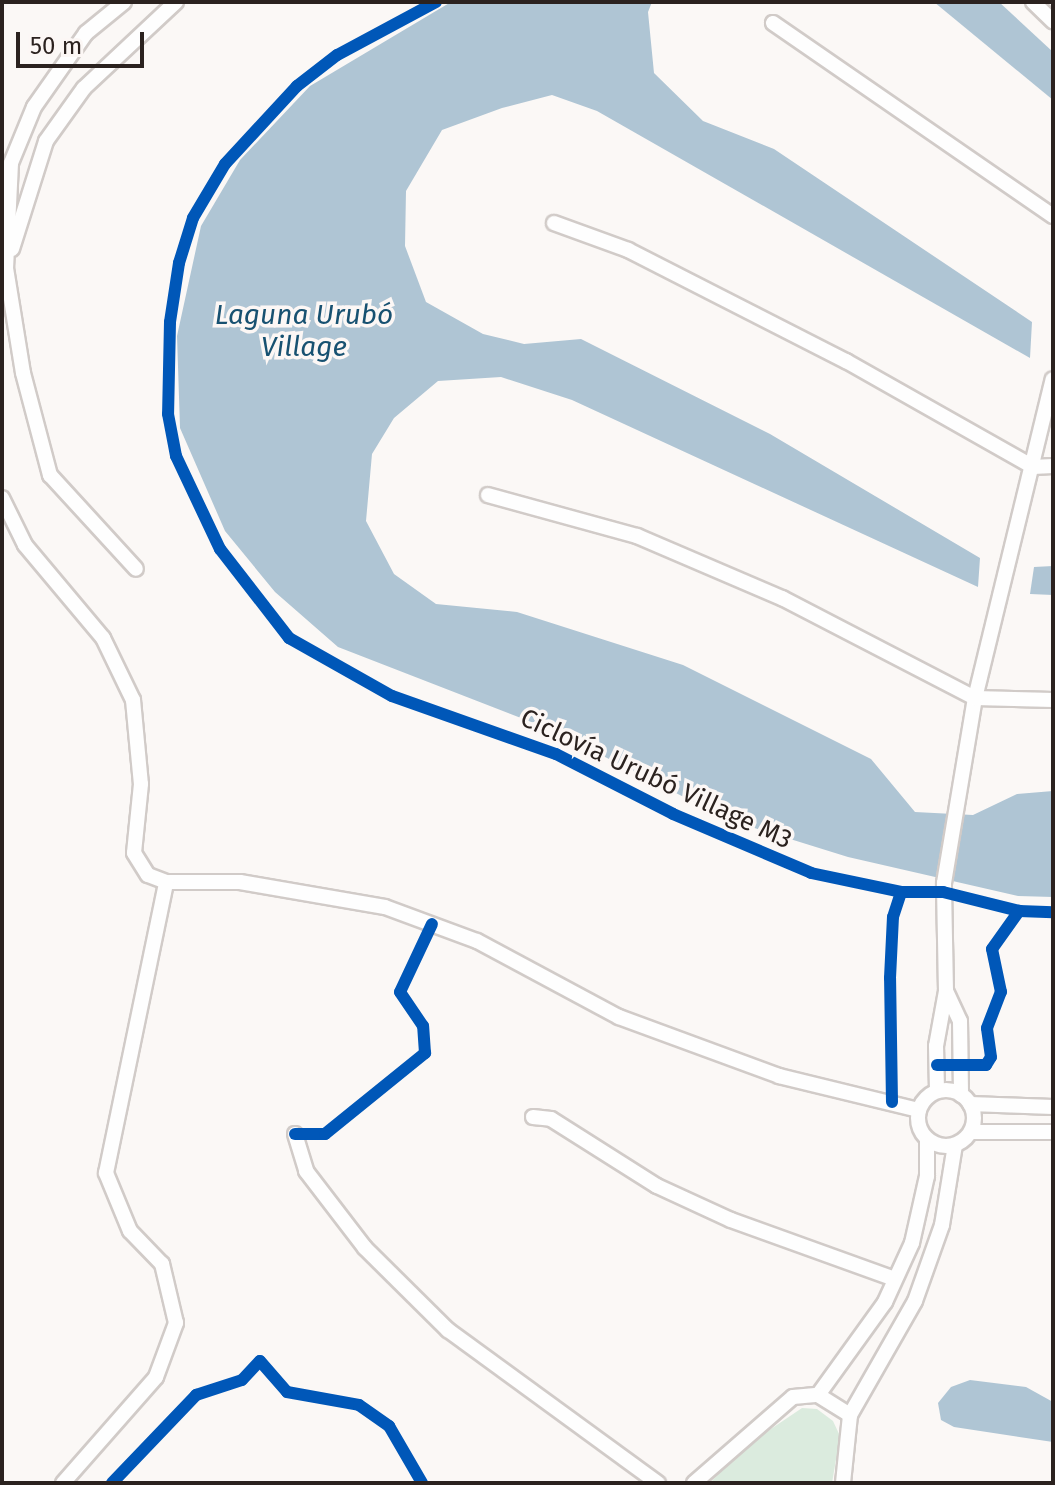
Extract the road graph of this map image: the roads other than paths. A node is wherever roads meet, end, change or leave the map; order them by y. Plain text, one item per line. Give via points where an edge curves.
1 (124, 2) edge
2 (176, 2) edge
3 (1033, 2) edge
4 (1053, 21) edge
5 (773, 23) dead end
6 (1053, 216) edge
7 (554, 223) dead end
8 (6, 268) junction
9 (1053, 379) edge
10 (1053, 466) edge
11 (1033, 467) junction
12 (488, 495) dead end
13 (2, 498) edge
14 (136, 569) dead end
15 (975, 698) junction
16 (1053, 700) edge
17 (166, 882) junction
18 (946, 991) junction
19 (937, 1090) junction
20 (966, 1099) junction
21 (1053, 1107) edge
22 (919, 1110) junction
23 (533, 1117) dead end
24 (971, 1132) junction
25 (1053, 1132) edge
26 (295, 1134) dead end
27 (927, 1140) junction
28 (955, 1145) junction
29 (895, 1279) junction
30 (818, 1395) junction
31 (850, 1415) junction
32 (63, 1483) edge
33 (658, 1483) edge
34 (694, 1483) edge
35 (843, 1483) edge

1 - 8 street via 86,33 34,107 11,163
2 - 8 street via 84,88 46,141
3 - 4 street
5 - 6 street
7 - 11 street via 628,250 846,361
8 - 14 street via 23,373 50,475
9 - 11 street
10 - 11 street
11 - 15 street
12 - 15 street via 637,536 782,598
13 - 17 street via 25,545 103,638 133,700 141,784 134,853 148,875
15 - 16 street
15 - 18 street via 944,883
17 - 22 street via 240,882 385,907 477,941 619,1017 779,1076
17 - 32 street via 106,1173 130,1231 162,1264 176,1323 156,1377
18 - 19 street via 936,1046
18 - 20 street via 960,1021
19 - 20 street
19 - 22 street
20 - 21 street
20 - 24 street
22 - 27 street via 919,1126
23 - 29 street via 551,1119 657,1186 731,1220
24 - 25 street
24 - 28 street
26 - 33 street via 306,1171 365,1248 448,1330
27 - 28 street
27 - 29 street via 927,1176 912,1243
28 - 31 street via 942,1225 915,1301
29 - 30 street
30 - 31 street
30 - 34 street via 793,1397
31 - 35 street

